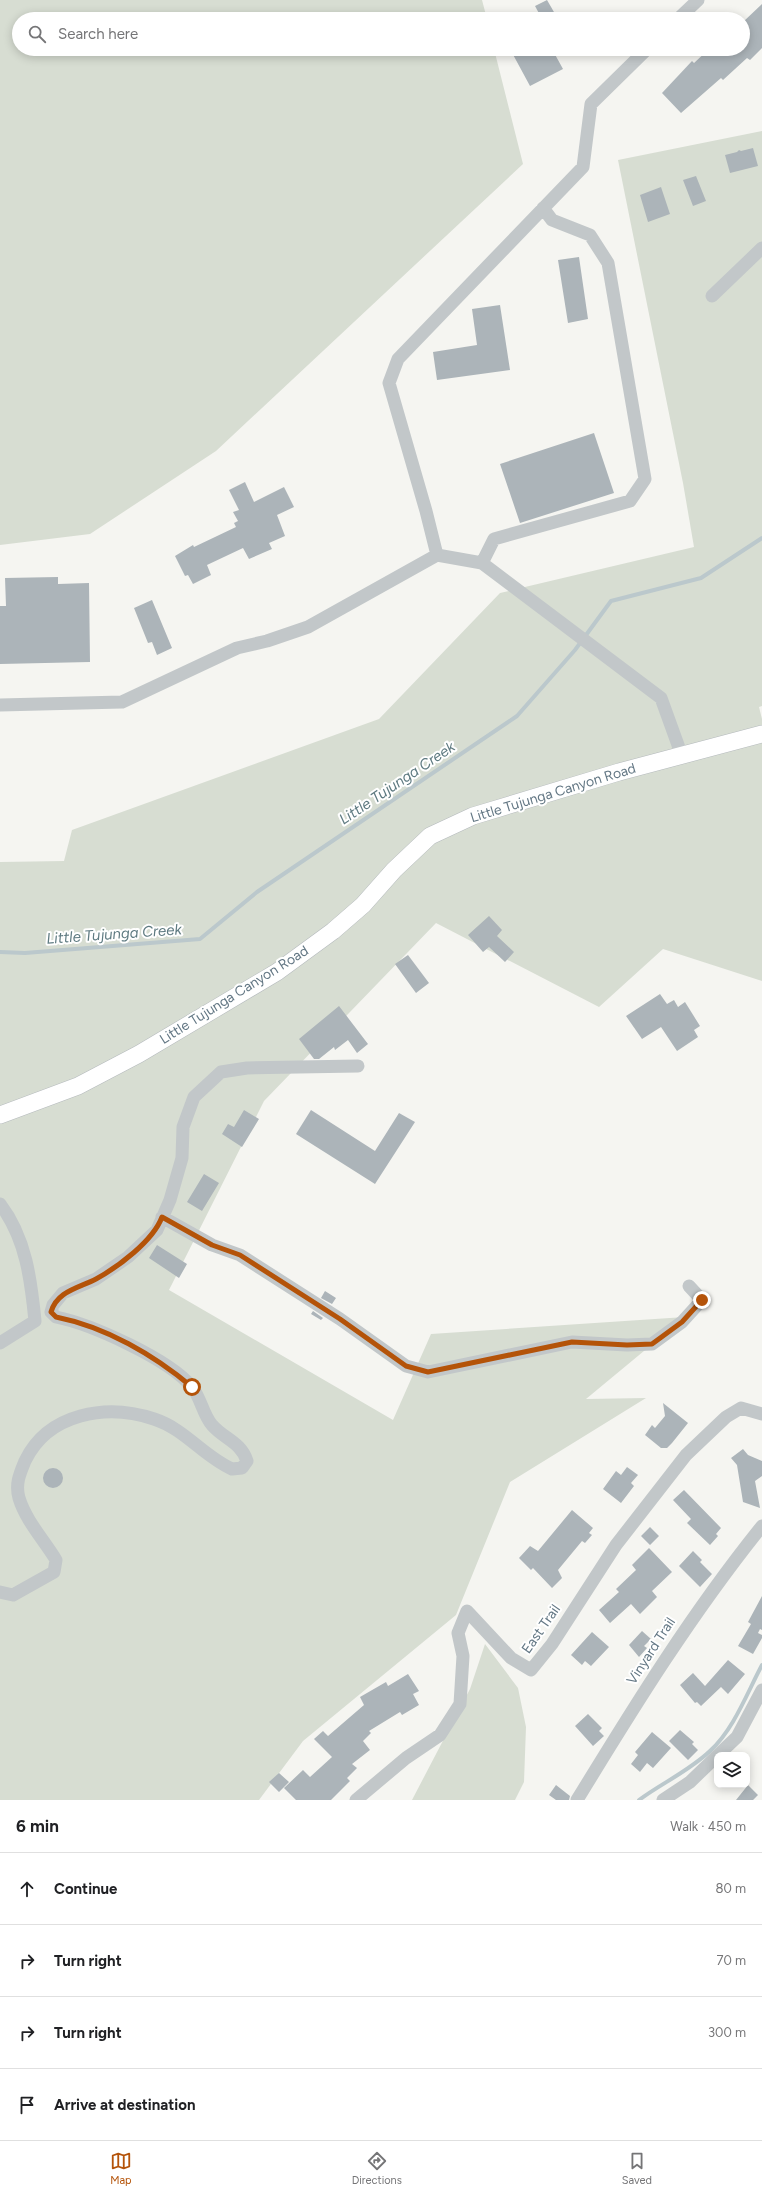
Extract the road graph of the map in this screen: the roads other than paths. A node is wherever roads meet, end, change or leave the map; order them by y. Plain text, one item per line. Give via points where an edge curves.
1 (698, 0) edge
2 (685, 12) edge
3 (640, 56) edge
4 (543, 208) junction
5 (762, 248) edge
6 (712, 296) dead end
7 (437, 555) junction
8 (482, 563) junction
9 (0, 705) edge
10 (762, 734) edge
11 (682, 756) junction
12 (358, 1066) dead end
13 (0, 1115) edge
14 (0, 1204) edge
15 (162, 1217) junction
16 (689, 1286) dead end
17 (0, 1343) edge
18 (762, 1414) edge
19 (762, 1526) edge
20 (0, 1592) edge
21 (762, 1690) edge
22 (722, 1752) edge
23 (714, 1760) edge
24 (356, 1800) edge
25 (577, 1800) edge
26 (663, 1800) edge

1 - 2 street
3 - 4 street via 591,104 583,167
4 - 7 street via 398,359 389,383
4 - 8 street via 552,220 590,235 608,263 645,479 630,501 494,539
5 - 6 street
7 - 8 street
7 - 9 street via 308,627 266,642 237,648 122,702
8 - 11 street via 660,698
10 - 11 main road, Little Tujunga Canyon Road
11 - 13 main road, Little Tujunga Canyon Road via 619,772 473,816 430,836 394,870 363,905 333,931 276,972 139,1054 78,1086
12 - 15 street via 247,1068 221,1072 194,1097 183,1127 182,1158 170,1200
14 - 17 street via 17,1230 28,1267 35,1322
15 - 16 street via 212,1245 240,1255 340,1319 406,1366 428,1372 572,1342 652,1344 682,1322 702,1300
15 - 20 street via 157,1230 128,1256 96,1279 64,1293 53,1305 51,1312 56,1317 112,1335 170,1368 192,1387 211,1425 244,1450 247,1461 242,1468 232,1469 204,1452 169,1424 133,1414 108,1411 89,1414 54,1426 33,1445 18,1477 19,1497 29,1520 56,1560 54,1572 13,1595
18 - 24 street, East Trail via 741,1408 726,1417 686,1455 616,1545 552,1644 532,1670 511,1658 467,1611 458,1633 463,1656 460,1704 440,1735 406,1758
19 - 25 street, Vinyard Trail via 721,1576 676,1641
21 - 22 street via 736,1737
23 - 26 street via 690,1782

